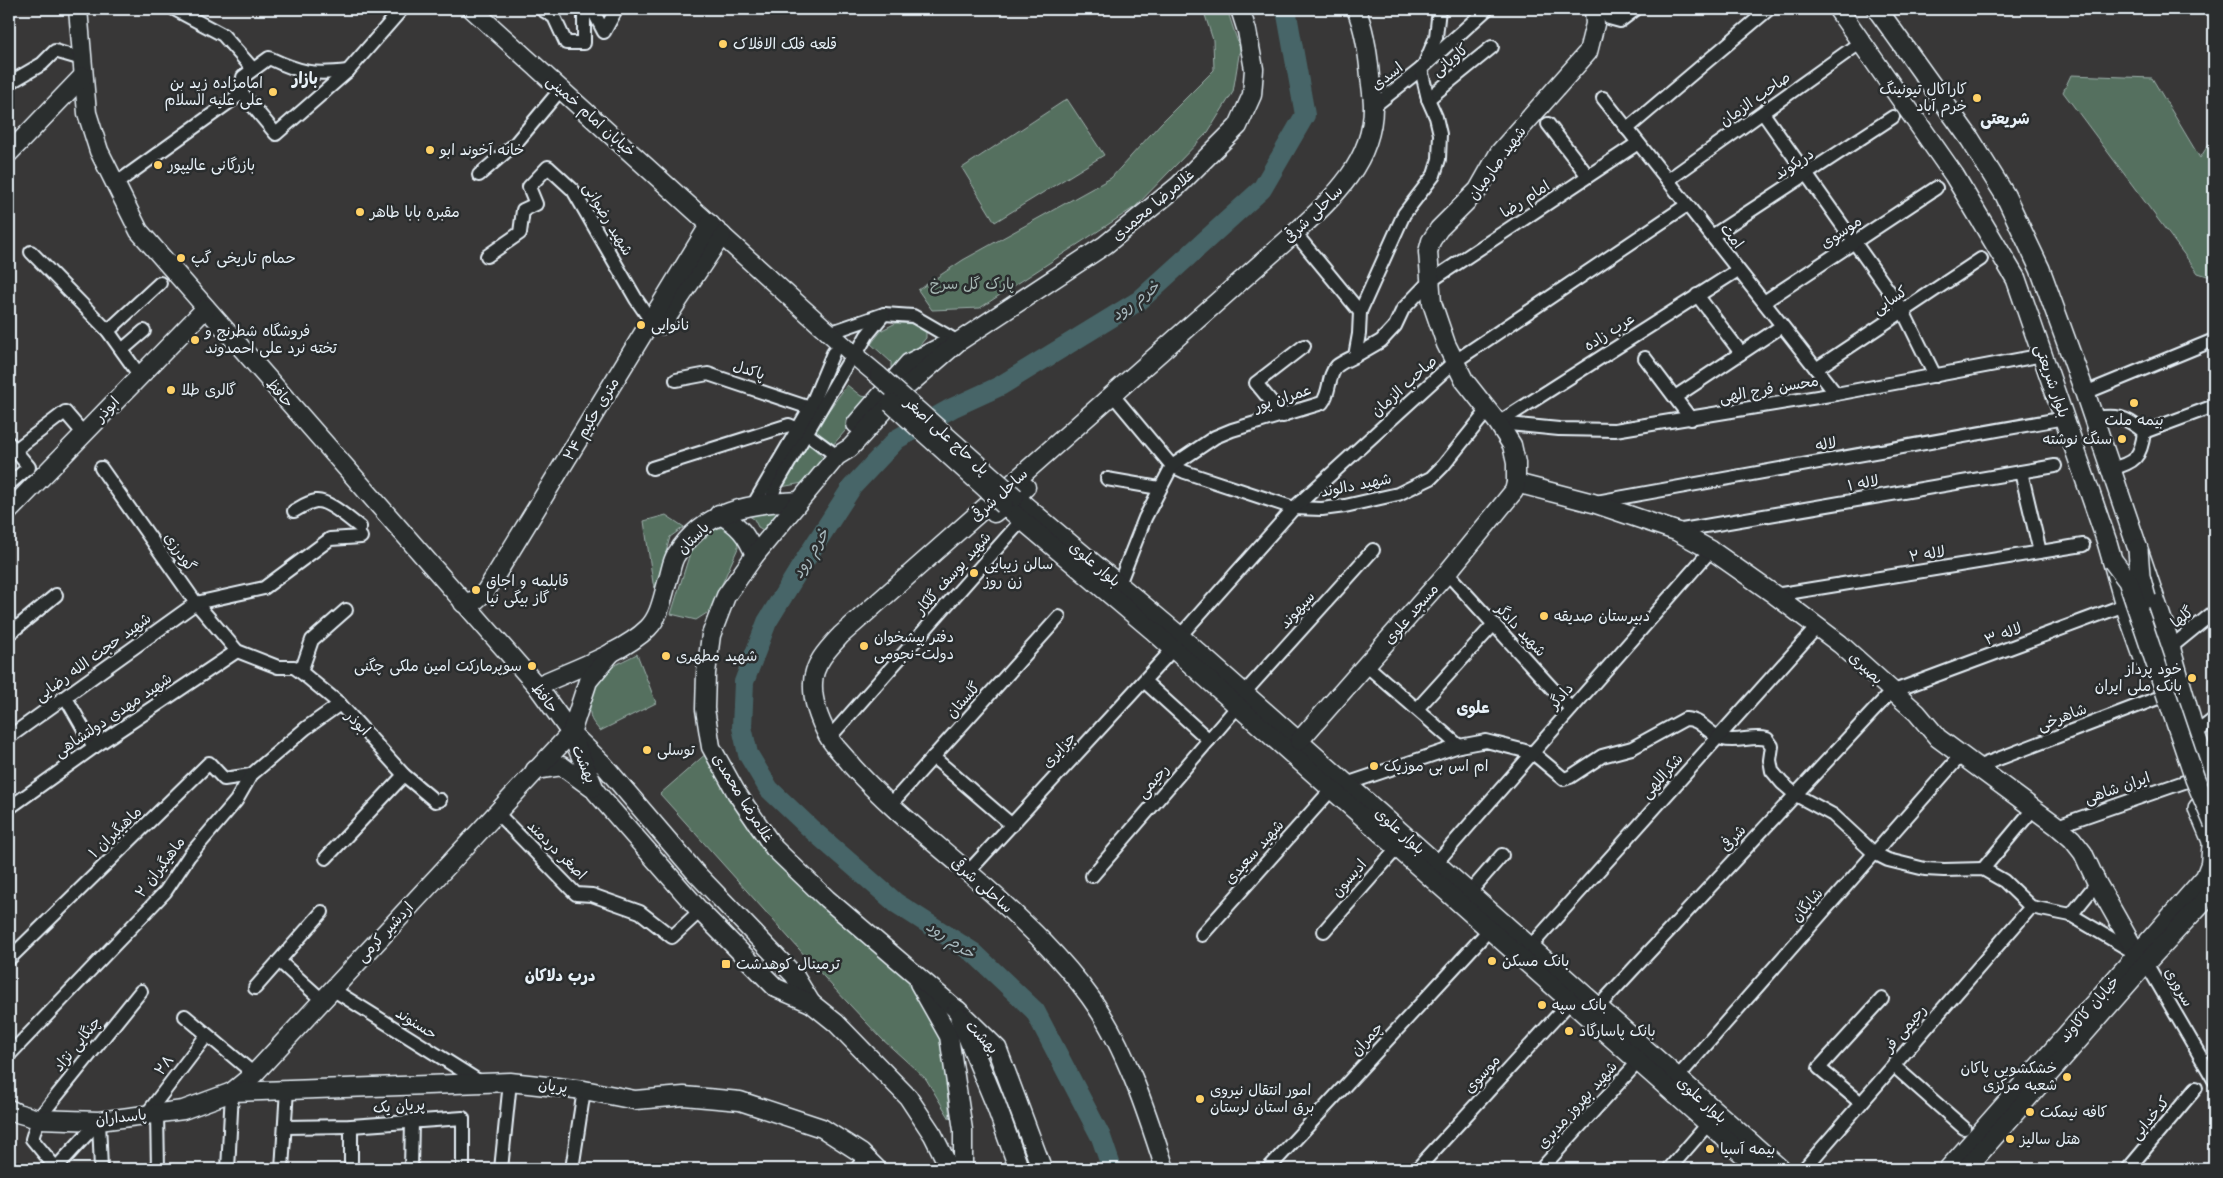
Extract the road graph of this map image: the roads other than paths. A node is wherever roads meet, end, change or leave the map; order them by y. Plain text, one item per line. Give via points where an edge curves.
1 (78, 9) edge
2 (174, 9) edge
3 (402, 9) edge
4 (472, 9) edge
5 (541, 9) edge
6 (584, 9) edge
7 (592, 9) edge
8 (1240, 9) edge
9 (1439, 9) edge
10 (1487, 9) edge
11 (1594, 9) edge
12 (1605, 9) edge
13 (1636, 9) edge
14 (1769, 9) edge
15 (1838, 9) edge
16 (1877, 9) edge
17 (1360, 11) edge
18 (616, 12) dead end
19 (191, 13) edge
20 (1861, 42) junction
21 (1492, 47) dead end
22 (82, 68) junction
23 (252, 68) junction
24 (1421, 69) junction
25 (348, 72) junction
26 (9, 80) edge
27 (561, 89) junction
28 (242, 92) junction
29 (1603, 98) dead end
30 (1428, 99) junction
31 (1373, 108) junction
32 (1763, 113) junction
33 (1893, 117) dead end
34 (1548, 124) dead end
35 (1627, 129) junction
36 (1638, 143) junction
37 (9, 153) edge
38 (479, 175) dead end
39 (1806, 175) junction
40 (1588, 176) junction
41 (1668, 180) junction
42 (114, 185) junction
43 (1936, 188) dead end
44 (1687, 205) junction
45 (717, 233) junction
46 (1295, 233) junction
47 (1712, 236) junction
48 (1854, 242) junction
49 (31, 252) dead end
50 (487, 256) dead end
51 (1981, 258) dead end
52 (1738, 270) junction
53 (1429, 282) junction
54 (160, 283) dead end
55 (1697, 295) junction
56 (1764, 302) junction
57 (206, 308) junction
58 (1903, 311) junction
59 (1360, 312) junction
60 (884, 314) junction
61 (651, 321) junction
62 (1782, 326) junction
63 (108, 331) junction
64 (144, 331) dead end
65 (829, 333) junction
66 (2214, 340) edge
67 (958, 342) junction
68 (1304, 346) dead end
69 (122, 350) junction
70 (833, 353) junction
71 (1741, 353) junction
72 (2043, 355) junction
73 (1355, 356) junction
74 (1645, 358) dead end
75 (851, 360) junction
76 (1454, 362) junction
77 (1144, 365) joint
78 (1816, 369) junction
79 (140, 376) junction
80 (1935, 376) junction
81 (676, 380) dead end
82 (875, 380) joint
83 (2085, 393) junction
84 (1836, 394) junction
85 (1674, 397) junction
86 (1116, 398) junction
87 (2214, 406) edge
88 (810, 408) junction
89 (1283, 416) junction
90 (1493, 417) junction
91 (2064, 418) junction
92 (2093, 418) junction
93 (1691, 419) junction
94 (803, 432) junction
95 (2144, 432) junction
96 (83, 433) junction
97 (12, 446) edge
98 (837, 456) junction
99 (1172, 466) junction
100 (2054, 466) dead end
101 (100, 468) dead end
102 (652, 468) dead end
103 (2110, 469) junction
104 (2021, 472) junction
105 (1107, 479) dead end
106 (1516, 483) junction
107 (9, 484) edge
108 (1159, 488) junction
109 (799, 501) junction
110 (1009, 501) junction
111 (770, 502) junction
112 (1593, 503) junction
113 (752, 507) junction
114 (1294, 508) junction
115 (9, 511) edge
116 (294, 511) dead end
117 (719, 514) junction
118 (1022, 520) junction
119 (1676, 531) junction
120 (2083, 545) dead end
121 (2138, 549) junction
122 (1373, 550) dead end
123 (1711, 550) junction
124 (2040, 552) junction
125 (755, 555) junction
126 (2113, 561) junction
127 (1447, 573) junction
128 (1120, 584) junction
129 (56, 595) dead end
130 (1775, 595) junction
131 (196, 603) junction
132 (463, 603) junction
133 (2125, 605) junction
134 (346, 610) dead end
135 (2214, 612) edge
136 (1059, 617) dead end
137 (478, 621) junction
138 (854, 624) junction
139 (1494, 624) junction
140 (1817, 627) junction
141 (9, 634) edge
142 (1176, 642) junction
143 (2171, 647) junction
144 (237, 651) junction
145 (612, 652) junction
146 (1366, 665) junction
147 (301, 672) junction
148 (1144, 681) junction
149 (537, 686) junction
150 (1891, 692) junction
151 (66, 698) junction
152 (2158, 698) junction
153 (1241, 700) junction
154 (340, 704) junction
155 (1417, 709) junction
156 (1571, 709) junction
157 (2214, 719) edge
158 (571, 733) junction
159 (2195, 734) junction
160 (9, 737) edge
161 (1718, 737) junction
162 (829, 738) junction
163 (1209, 740) junction
164 (1299, 741) junction
165 (1460, 746) junction
166 (94, 747) junction
167 (1533, 753) junction
168 (1960, 755) junction
169 (933, 757) junction
170 (2205, 763) junction
171 (1977, 767) junction
172 (535, 770) junction
173 (2184, 772) junction
174 (251, 775) junction
175 (404, 775) junction
176 (2214, 786) edge
177 (1339, 787) junction
178 (596, 792) junction
179 (2214, 792) edge
180 (1796, 795) junction
181 (440, 800) dead end
182 (2205, 803) edge
183 (891, 804) junction
184 (9, 808) edge
185 (2034, 808) junction
186 (496, 812) junction
187 (1012, 825) junction
188 (2057, 826) junction
189 (2213, 836) edge
190 (1397, 848) junction
191 (1874, 853) junction
192 (1502, 854) dead end
193 (326, 858) dead end
194 (1436, 863) junction
195 (1983, 869) junction
196 (968, 872) junction
197 (696, 873) junction
198 (1092, 876) dead end
199 (2097, 883) junction
200 (680, 887) junction
201 (2214, 890) edge
202 (1470, 893) junction
203 (2031, 907) junction
204 (700, 911) junction
205 (322, 912) dead end
206 (2071, 915) junction
207 (1324, 930) dead end
208 (1489, 930) junction
209 (1202, 935) dead end
210 (1530, 947) junction
211 (2141, 958) junction
212 (9, 959) edge
213 (280, 960) junction
214 (913, 972) junction
215 (255, 988) dead end
216 (140, 991) dead end
217 (327, 995) junction
218 (1882, 999) dead end
219 (1570, 1002) junction
220 (811, 1003) junction
221 (1598, 1007) junction
222 (957, 1010) junction
223 (185, 1016) dead end
224 (207, 1035) junction
225 (9, 1055) edge
226 (1638, 1062) junction
227 (1894, 1066) junction
228 (254, 1074) junction
229 (1677, 1078) junction
230 (2214, 1080) edge
231 (510, 1082) junction
232 (482, 1083) junction
233 (2196, 1088) dead end
234 (287, 1089) junction
235 (584, 1090) junction
236 (232, 1092) junction
237 (1861, 1103) junction
238 (9, 1109) edge
239 (151, 1114) junction
240 (38, 1119) junction
241 (100, 1121) junction
242 (412, 1121) junction
243 (1708, 1124) junction
244 (351, 1126) junction
245 (284, 1127) junction
246 (1964, 1128) dead end
247 (963, 1130) junction
248 (933, 1135) junction
249 (858, 1161) edge
250 (56, 1169) edge
251 (101, 1169) edge
252 (158, 1169) edge
253 (228, 1169) edge
254 (282, 1169) edge
255 (351, 1169) edge
256 (411, 1169) edge
257 (463, 1169) edge
258 (501, 1169) edge
259 (572, 1169) edge
260 (877, 1169) edge
261 (950, 1169) edge
262 (963, 1169) edge
263 (1019, 1169) edge
264 (1042, 1169) edge
265 (1165, 1169) edge
266 (1268, 1169) edge
267 (1417, 1169) edge
268 (1541, 1169) edge
269 (1669, 1169) edge
270 (1759, 1169) edge
271 (1781, 1169) edge
272 (1804, 1169) edge
273 (1948, 1169) edge
274 (1966, 1169) edge
275 (2128, 1169) edge

1 - 22 main road, حافظ
2 - 19 street
3 - 25 street
4 - 27 main road, خیابان امام خمینی
5 - 6 street via 554,16 566,43 584,43
7 - 18 street via 604,32
8 - 67 main road, غلامرضا محمدی via 1254,69 1252,94 1238,126 1178,186 1105,245
9 - 24 street via 1436,37
10 - 24 street, اسدی
11 - 53 main road, شهید صارمیان via 1595,24 1588,52 1500,153 1470,201 1439,229 1431,241
12 - 13 street via 1609,18 1620,21
14 - 35 street
15 - 20 main road, بلوار شریعتی
16 - 83 main road, بلوار شریعتی via 2005,195 2040,269
17 - 31 main road, ساحلی شرقی
19 - 23 street via 222,35
20 - 32 street, صاحب الزمان
20 - 72 main road, بلوار شریعتی via 1977,212 2016,280
21 - 30 street, کاویانی
22 - 26 street via 55,51 42,64 11,82
22 - 37 main road
22 - 42 main road, حافظ via 87,113
23 - 25 street via 269,58 295,70 323,74
23 - 28 street via 243,77
24 - 30 street
24 - 31 street, اسدی
25 - 28 street via 276,134
27 - 38 street via 515,144
27 - 45 main road, خیابان امام خمینی
28 - 42 street
29 - 35 street, امت
30 - 59 street via 1440,134 1439,159 1434,176 1404,214
31 - 46 main road, ساحلی شرقی via 1369,134 1357,165 1330,201
32 - 39 street
32 - 41 street, صاحب الزمان
33 - 39 street, دریکوند
34 - 40 street
35 - 36 street, امت
36 - 40 street, امام رضا
36 - 41 street, امت
39 - 47 street, دریکوند
39 - 48 street
40 - 53 street, امام رضا
41 - 44 street, امت
42 - 57 main road, حافظ via 139,231
43 - 48 street, موسوی
44 - 47 street, امت
44 - 76 street, صاحب الزمان
45 - 61 main road, ۲۴ متری حکیم
45 - 65 main road, خیابان امام خمینی
45 - 70 main road, خیابان امام خمینی
45 - 137 main road, ۲۴ متری حکیم
46 - 59 street
46 - 77 main road, ساحلی شرقی
47 - 52 street, امت
48 - 56 street, موسوی
48 - 58 street
49 - 63 street
50 - 61 street, شهید رضوانی via 520,233 523,210 536,204 529,187 548,167 573,190
51 - 58 street, کسایی
52 - 55 street, عرب زاده
52 - 56 street, امت
53 - 73 street, امام رضا via 1402,308 1395,326 1381,342
53 - 76 main road, شهید صارمیان via 1432,302
54 - 63 street
55 - 71 street
55 - 90 street, عرب زاده
56 - 62 street, امت
57 - 79 main road, ابوذر
57 - 132 main road, حافظ
58 - 78 street, کسایی
58 - 80 street
59 - 73 street
60 - 65 street
60 - 67 street via 913,316
60 - 75 street
61 - 132 main road, ۲۴ متری حکیم via 486,592 476,600
62 - 71 street
62 - 78 street, امت
63 - 69 street
64 - 69 street
65 - 75 main road, خیابان امام خمینی
66 - 83 street
67 - 98 main road, غلامرضا محمدی via 906,387 850,448
68 - 89 street via 1256,384
69 - 79 street
70 - 75 main road, خیابان امام خمینی
70 - 88 street
71 - 85 street
72 - 80 street, محسن فرج الهی
72 - 91 main road, بلوار شریعتی
73 - 89 street, عمران پور via 1334,371 1327,397 1322,403
74 - 85 street
75 - 82 main road, خیابان امام خمینی
75 - 94 street
76 - 90 main road, شهید صارمیان
76 - 114 street, صاحب الزمان
77 - 86 main road, ساحل شرقی
78 - 84 street, امت
79 - 96 main road, ابوذر
80 - 84 street, محسن فرج الهی
81 - 88 street, پاکدل via 708,374
82 - 110 main road, پل حاج علی اصغر, bridge
83 - 92 main road, بلوار شریعتی
84 - 93 street, محسن فرج الهی
85 - 93 street
86 - 99 street
86 - 110 main road
86 - 138 main road, ساحل شرقی
87 - 95 street
88 - 94 street
89 - 99 street, عمران پور via 1232,430
90 - 93 street, محسن فرج الهی via 1560,428 1615,430
90 - 106 main road, شهید صارمیان via 1512,445
90 - 114 street, شهید دالوند via 1420,485 1398,494 1345,506
91 - 112 street, لاله
91 - 126 main road, بلوار شریعتی
92 - 95 street via 2115,416 2130,420
92 - 103 main road, بلوار شریعتی
94 - 98 street
94 - 102 street via 789,425
94 - 111 street
94 - 113 street
95 - 103 street via 2142,450 2125,465
96 - 97 street via 65,412
96 - 115 main road, ابوذر
97 - 107 street via 29,467
98 - 109 main road, غلامرضا محمدی
99 - 108 street, عمران پور
99 - 114 street, شهید دالوند
100 - 104 street, لاله ۱
101 - 131 street, گودرزی
103 - 121 main road, بلوار شریعتی
104 - 119 street, لاله ۱
104 - 124 street
105 - 108 street
106 - 112 main road, بصیری
106 - 127 main road, مسجد علوی via 1511,497
108 - 128 street, عمران پور via 1144,518
109 - 111 main road, باستان
109 - 125 main road, غلامرضا محمدی
110 - 118 main road, بلوار علوی
110 - 128 main road, بلوار علوی
110 - 138 main road via 896,600
111 - 113 main road, باستان
112 - 119 main road, بصیری
113 - 117 main road, باستان
114 - 142 street, صاحب الزمان
116 - 131 street via 318,501 334,508 360,532 330,539 264,588
117 - 125 main road via 736,524 747,537
117 - 145 main road, باستان via 699,529 675,556 656,619 636,638
118 - 142 main road, بلوار علوی
118 - 162 street, شهید یوسف گلکار
119 - 123 main road, بصیری
120 - 124 street, لاله ۲
121 - 143 main road, بلوار شریعتی
121 - 182 main road, bridge via 2140,576 2203,776
122 - 153 street, سپهوند
123 - 130 main road, بصیری
123 - 156 street, دادگر
124 - 130 street, لاله ۲
125 - 214 main road, غلامرضا محمدی via 726,596 711,634 705,710 711,747 736,792 774,848 827,899
126 - 133 main road, بلوار شریعتی
126 - 189 main road, bridge via 2128,581
127 - 139 street, شهید دادگر
127 - 146 main road, مسجد علوی
128 - 142 main road, بلوار علوی
129 - 141 street
130 - 140 main road, بصیری
131 - 144 street, گودرزی
131 - 151 street, شهید حجت الله رضایی
132 - 137 main road, حافظ
133 - 150 street, لاله ۳
133 - 152 main road, بلوار شریعتی
134 - 147 street via 312,640
135 - 143 street, گلها
136 - 169 street, گلستان
137 - 149 main road, حافظ
138 - 162 main road, ساحلی شرقی via 827,650 812,682 819,716
139 - 155 street
139 - 156 street, شهید دادگر
140 - 150 main road, بصیری
140 - 161 street, شکراللهی
142 - 148 street, جزایری
142 - 153 main road, بلوار علوی
143 - 159 main road, بلوار شریعتی
144 - 147 street, ابوذر via 278,666 294,667
144 - 166 street, شهید مهدی دولتشاهی
145 - 149 main road, باستان
145 - 158 main road, باستان via 588,681
146 - 155 street
146 - 164 main road, مسجد علوی
147 - 154 street, ابوذر
148 - 163 street
148 - 187 street, جزایری
149 - 158 main road, حافظ
150 - 168 main road, بصیری
150 - 180 street, شرفی
151 - 160 street, شهید حجت الله رضایی
151 - 166 street
152 - 171 street, شاهرخی
152 - 173 main road, بلوار شریعتی
153 - 163 street, رحیمی
153 - 164 main road, بلوار علوی
153 - 177 main road, بلوار علوی
154 - 174 street, ماهیگیران ۲
154 - 175 street, ابوذر
155 - 165 street
156 - 167 street, دادگر
157 - 159 street
158 - 172 main road, اردشیر کرمی
158 - 178 main road, بهشت
158 - 197 main road, بهشت via 602,763
159 - 170 main road, بلوار شریعتی
161 - 167 street via 1692,719 1685,720 1632,748 1602,756 1564,779
161 - 180 street via 1726,740 1767,739 1772,746 1772,770
161 - 210 street, شکراللهی
162 - 183 main road, ساحلی شرقی via 865,780
163 - 198 street, رحیمی
164 - 177 main road, بلوار علوی
165 - 167 street via 1486,740
165 - 177 street
166 - 184 street, شهید مهدی دولتشاهی
167 - 194 street, دادگر
168 - 171 main road, بصیری
168 - 191 street, شایگان
169 - 183 street, گلستان
169 - 187 street
170 - 173 main road via 2201,771 2194,774
170 - 176 main road, بلوار شریعتی
171 - 185 main road, بصیری
172 - 178 main road via 562,766
172 - 186 main road, اردشیر کرمی
173 - 182 main road, بلوار شریعتی
173 - 188 street, ایران شاهی
174 - 212 street, ماهیگیران ۱ via 224,779 209,763
174 - 225 street, ماهیگیران ۲ via 236,801 189,856 165,892
175 - 181 street, ابوذر via 435,801
175 - 193 street
177 - 190 main road, بلوار علوی
177 - 194 main road, بلوار علوی
177 - 209 street, شهید سعیدی
178 - 200 main road, بهشت
179 - 182 main road via 2200,794
180 - 191 street via 1832,815
180 - 221 street, شرفی
182 - 189 main road, بلوار شریعتی
183 - 196 main road, ساحلی شرقی
185 - 188 main road, بصیری
185 - 195 street
186 - 204 street, اصغر دردمند via 576,894 592,895 640,912 672,937
186 - 217 main road, اردشیر کرمی
187 - 196 street, جزایری
188 - 199 main road, بصیری via 2083,853
189 - 211 main road, خیابان کاکاوند via 2205,877
190 - 207 street, ادیسون
190 - 208 main road, بلوار علوی
191 - 195 street via 1888,860 1925,868
191 - 229 street, شایگان
192 - 202 street
194 - 202 main road, بلوار علوی
195 - 203 street via 2004,881
196 - 265 main road, ساحلی شرقی via 1044,941 1090,997 1118,1044
197 - 200 main road
197 - 220 main road, بهشت via 794,975
199 - 206 street
199 - 211 main road, بصیری
200 - 204 main road, بهشت
201 - 211 main road, خیابان کاکاوند
202 - 210 main road, بلوار علوی
203 - 206 street
203 - 227 street, رحیمی فر
204 - 220 main road, بهشت via 776,988
205 - 213 street
206 - 211 street
208 - 219 main road, بلوار علوی
208 - 266 street, چمران
210 - 221 main road, بلوار علوی
211 - 230 street, سروری
211 - 273 main road, خیابان کاکاوند
211 - 274 main road, خیابان کاکاوند
213 - 215 street
213 - 217 street, حسنوند
214 - 222 main road, غلامرضا محمدی
214 - 247 main road via 949,1036
216 - 240 street, چنگایی نژاد
217 - 228 main road, اردشیر کرمی
217 - 232 street, حسنوند
218 - 237 street via 1819,1068
219 - 226 main road, بلوار علوی
219 - 267 street, موسوی
220 - 248 main road, بهشت via 836,1023 908,1097
221 - 229 main road, بلوار علوی
222 - 263 main road, بهشت
222 - 264 main road, بهشت via 998,1049
223 - 224 street
224 - 228 street
224 - 239 street, ۲۸
226 - 243 main road, بلوار علوی
226 - 268 street, شهید بهروز مدیری
227 - 237 street, رحیمی فر
227 - 246 street
228 - 236 main road, اردشیر کرمی
229 - 271 main road, بلوار علوی
231 - 232 main road, پریان
231 - 235 main road, پریان
231 - 258 street
232 - 234 main road, پریان
233 - 275 street, کدخدایی
234 - 236 main road, پریان
234 - 245 street
235 - 249 main road, پریان via 635,1100 684,1096 740,1101 822,1128
235 - 259 street
236 - 239 main road, پاسداران via 183,1110
236 - 253 street
237 - 272 street, رحیمی فر
238 - 240 main road, پاسداران
239 - 241 main road, پاسداران
239 - 252 street
240 - 241 main road, پاسداران
240 - 250 street via 32,1139
241 - 250 street
241 - 251 street
242 - 244 street, پریان یک
242 - 256 street
242 - 257 street, پریان یک via 463,1118
243 - 269 street
243 - 270 main road, بلوار علوی
244 - 245 street, پریان یک
244 - 255 street
245 - 254 street
247 - 248 main road via 961,1136 950,1144
247 - 262 main road
248 - 261 main road, بهشت
249 - 260 main road, پریان

